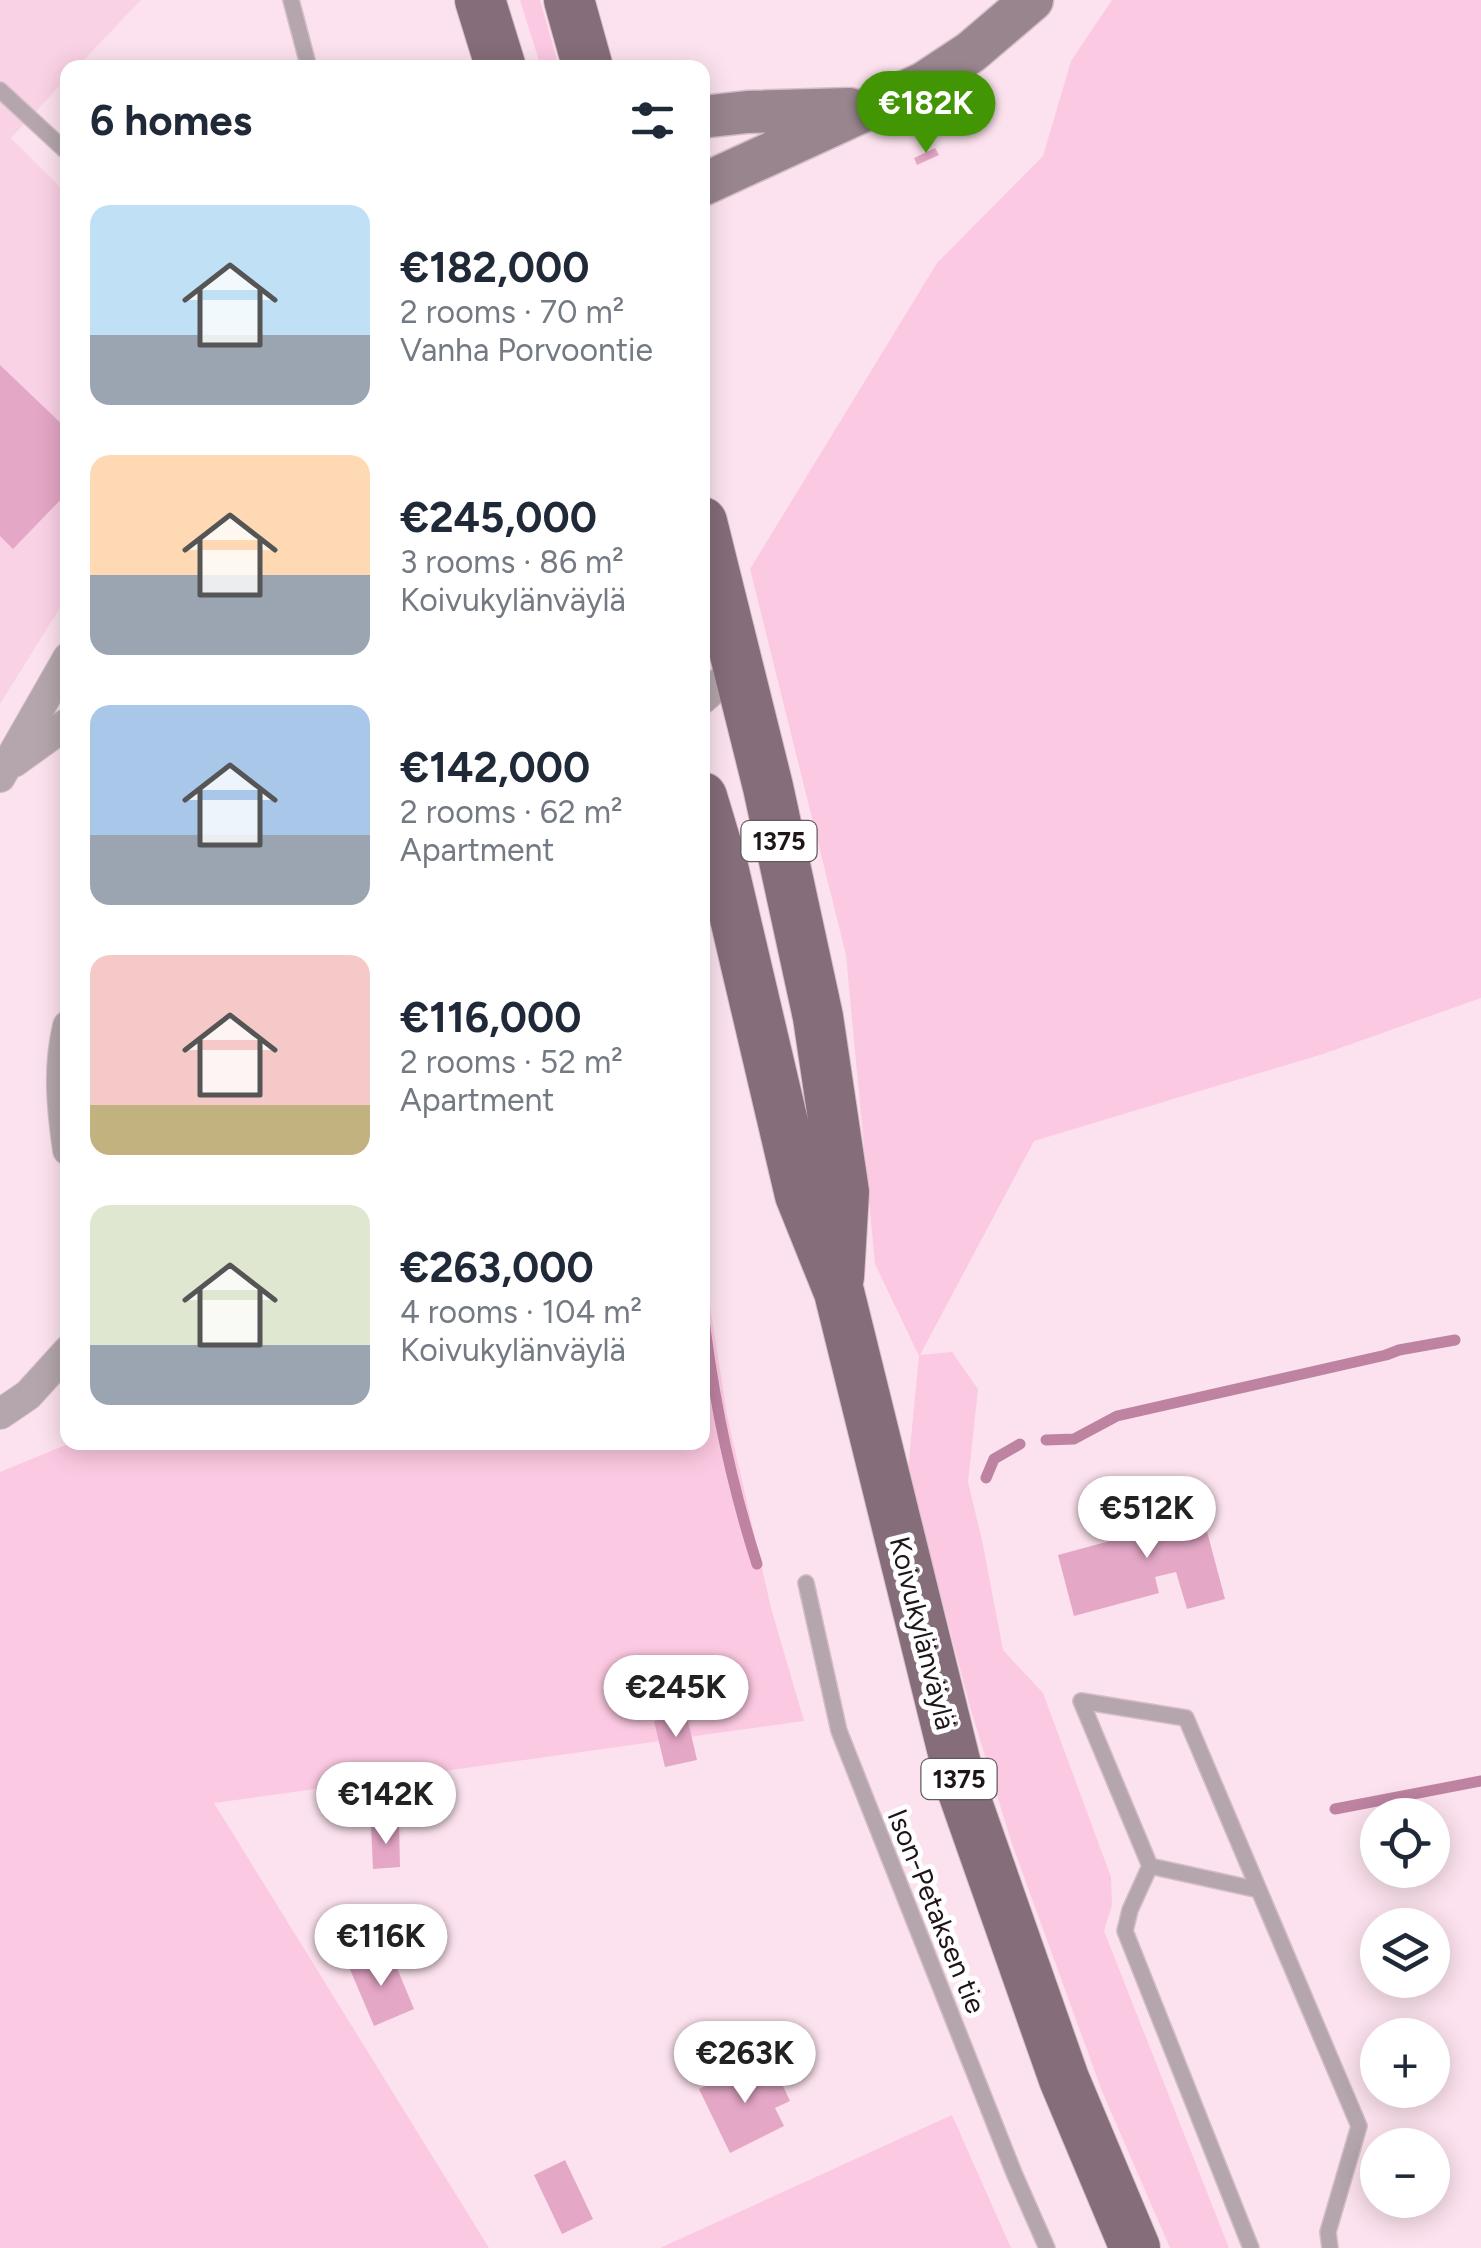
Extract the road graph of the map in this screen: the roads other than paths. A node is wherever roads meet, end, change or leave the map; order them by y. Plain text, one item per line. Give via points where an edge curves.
1 (291, 0) edge
2 (480, 0) edge
3 (570, 0) edge
4 (1032, 0) edge
5 (307, 60) edge
6 (499, 60) edge
7 (586, 60) edge
8 (6, 96) edge
9 (869, 108) junction
10 (710, 115) edge
11 (60, 147) edge
12 (710, 181) edge
13 (710, 626) edge
14 (60, 672) edge
15 (714, 678) edge
16 (60, 730) edge
17 (4, 772) edge
18 (710, 824) edge
19 (839, 1292) junction
20 (60, 1359) edge
21 (0, 1414) edge
22 (806, 1584) dead end
23 (1150, 1866) junction
24 (1259, 1890) junction
25 (1047, 2248) edge
26 (1135, 2248) edge
27 (1251, 2248) edge
28 (1330, 2248) edge

1 - 5 lane
2 - 6 main road
3 - 7 main road
4 - 9 main road via 971,52
8 - 11 lane
9 - 10 main road
9 - 12 main road
13 - 15 main road, Koivukylänväylä / 1375
14 - 17 street
15 - 19 main road, Koivukylänväylä / 1375 via 768,787 818,1016 844,1192
16 - 17 street
18 - 19 main road, Koivukylänväylä / 1375 via 800,1195
19 - 26 main road, Koivukylänväylä / 1375 via 962,1789 1064,2079
20 - 21 street
22 - 25 lane, Ison-Petaksen tie via 839,1731
23 - 24 lane
23 - 24 lane via 1081,1700 1186,1718
23 - 27 lane via 1125,1931
24 - 28 lane via 1359,2126 1328,2232

